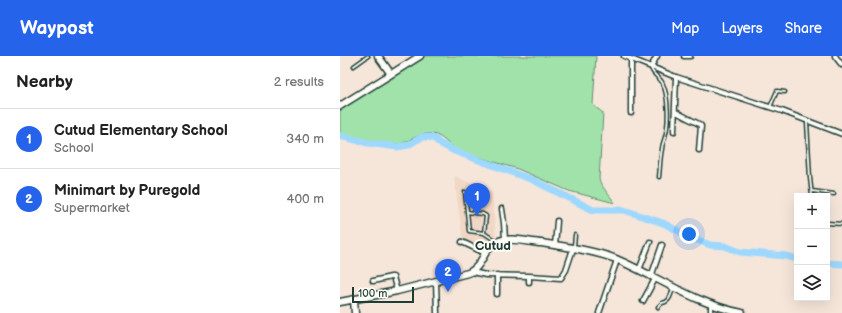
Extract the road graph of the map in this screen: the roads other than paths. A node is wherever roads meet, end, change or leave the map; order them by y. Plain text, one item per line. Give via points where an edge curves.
1 (368, 56) edge
2 (378, 56) edge
3 (420, 56) edge
4 (657, 56) edge
5 (684, 56) edge
6 (690, 56) edge
7 (835, 56) edge
8 (627, 57) edge
9 (842, 65) edge
10 (354, 66) dead end
11 (650, 67) junction
12 (391, 74) junction
13 (676, 77) junction
14 (784, 92) dead end
15 (340, 106) edge
16 (770, 108) junction
17 (676, 112) junction
18 (631, 113) dead end
19 (807, 122) junction
20 (674, 130) dead end
21 (842, 134) edge
22 (699, 150) dead end
23 (658, 177) dead end
24 (812, 191) joint
25 (465, 192) dead end
26 (834, 194) dead end
27 (502, 209) dead end
28 (467, 212) junction
29 (557, 221) dead end
30 (830, 223) edge
31 (842, 224) edge
32 (484, 233) junction
33 (575, 235) dead end
34 (505, 240) junction
35 (497, 241) junction
36 (462, 242) dead end
37 (650, 242) dead end
38 (662, 245) dead end
39 (555, 246) junction
40 (573, 249) junction
41 (485, 253) junction
42 (616, 260) junction
43 (639, 270) junction
44 (472, 272) junction
45 (497, 275) junction
46 (529, 276) junction
47 (653, 278) junction
48 (373, 281) dead end
49 (436, 281) junction
50 (529, 282) dead end
51 (674, 288) junction
52 (397, 291) junction
53 (497, 294) dead end
54 (354, 300) junction
55 (643, 301) dead end
56 (340, 302) edge
57 (711, 305) junction
58 (658, 307) dead end
59 (355, 313) edge
60 (436, 313) edge
61 (599, 313) edge
62 (711, 313) edge
63 (742, 313) edge

1 - 10 lane
2 - 12 street
3 - 12 street
4 - 11 street
5 - 6 street
7 - 9 street
8 - 11 street
8 - 18 street
11 - 13 street
11 - 23 lane via 662,81 667,103 665,137
12 - 15 street
13 - 16 street
13 - 17 street
14 - 16 lane via 777,91
16 - 19 street
17 - 20 street
17 - 22 street via 700,124
19 - 21 street
19 - 24 lane
24 - 26 lane
25 - 28 lane
27 - 34 street
28 - 32 lane via 469,231
28 - 32 lane via 486,216
29 - 39 street
30 - 31 lane
32 - 35 lane
33 - 40 lane
34 - 35 street
34 - 39 street
35 - 41 street
36 - 41 street
37 - 43 street
38 - 47 street
39 - 40 street
40 - 42 street
40 - 46 street via 561,278
41 - 44 street
42 - 43 street
42 - 61 street
43 - 47 street
44 - 45 street
44 - 49 street
45 - 46 street
45 - 53 street
46 - 50 street
47 - 51 street
47 - 55 street
48 - 52 street via 393,277
49 - 52 street
49 - 60 street
51 - 57 street
51 - 58 lane via 668,301
52 - 54 street
54 - 56 street
54 - 59 street
57 - 62 street
57 - 63 street

